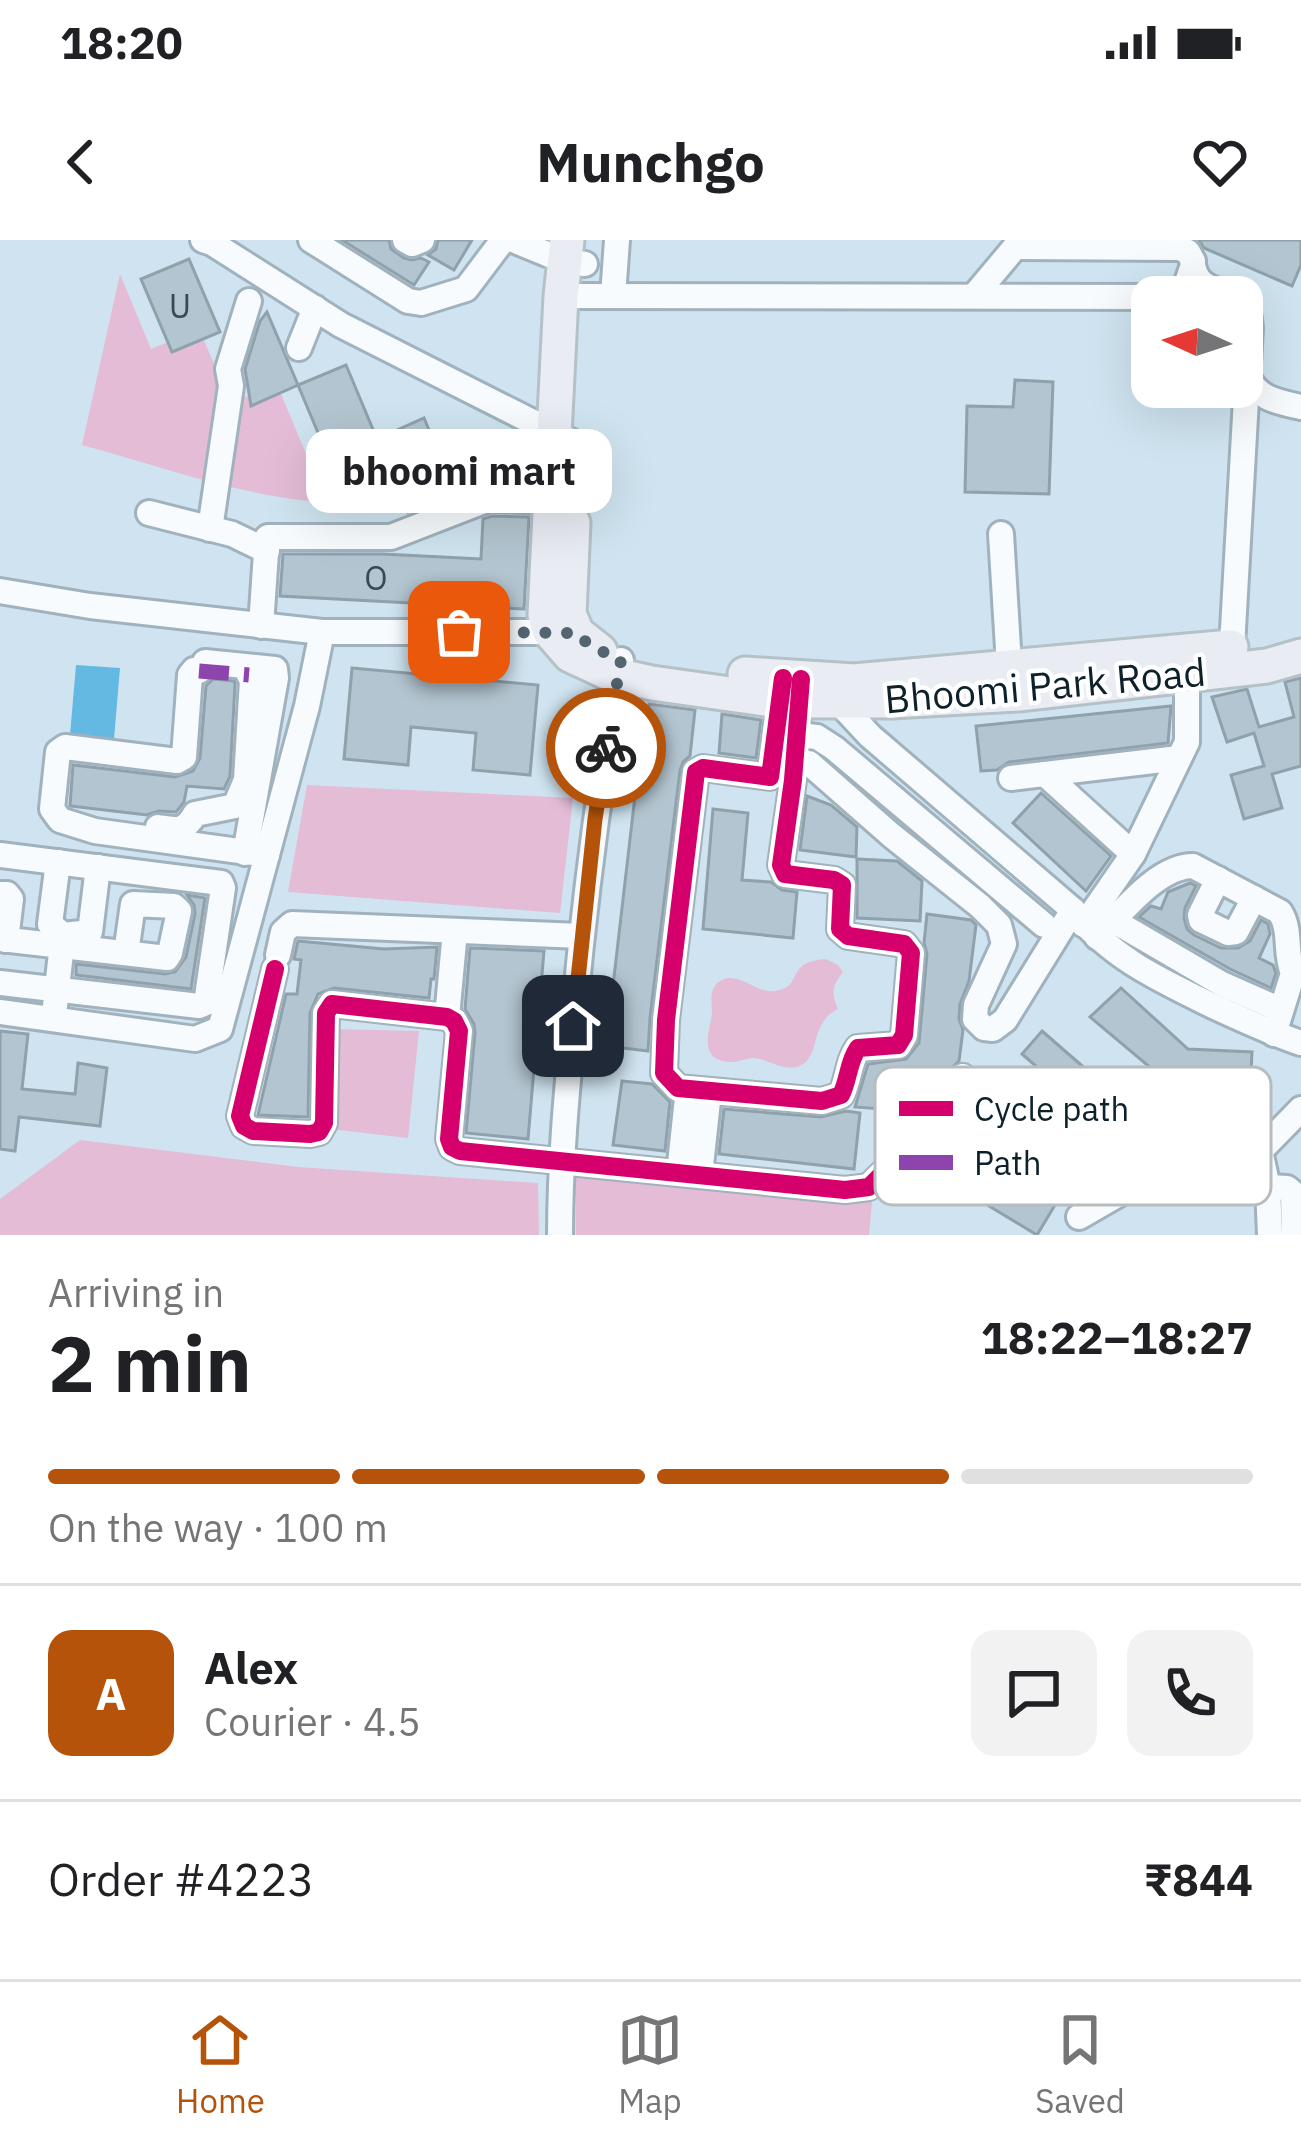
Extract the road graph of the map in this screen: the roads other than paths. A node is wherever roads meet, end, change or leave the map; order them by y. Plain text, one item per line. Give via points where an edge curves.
1 (203, 240) edge
2 (311, 240) edge
3 (406, 240) edge
4 (422, 240) edge
5 (503, 240) edge
6 (513, 240) edge
7 (616, 240) edge
8 (1027, 246) edge
9 (1190, 251) edge
10 (580, 270) edge
11 (974, 296) junction
12 (1028, 297) junction
13 (1131, 297) edge
14 (249, 301) dead end
15 (315, 308) junction
16 (299, 348) dead end
17 (1263, 394) edge
18 (1273, 401) junction
19 (1301, 407) edge
20 (1246, 408) edge
21 (1246, 416) junction
22 (565, 438) junction
23 (551, 501) junction
24 (149, 513) dead end
25 (210, 529) junction
26 (1001, 533) dead end
27 (268, 537) junction
28 (0, 591) edge
29 (210, 620) junction
30 (271, 627) junction
31 (322, 632) junction
32 (564, 632) junction
33 (1301, 640) edge
34 (1254, 654) junction
35 (1301, 656) edge
36 (1184, 662) junction
37 (618, 665) junction
38 (203, 666) junction
39 (274, 669) junction
40 (249, 676) dead end
41 (1010, 680) junction
42 (801, 696) junction
43 (1179, 758) junction
44 (791, 773) junction
45 (1045, 774) junction
46 (1012, 778) dead end
47 (93, 819) dead end
48 (256, 854) junction
49 (1133, 854) junction
50 (0, 855) edge
51 (58, 862) junction
52 (98, 867) junction
53 (1218, 878) junction
54 (0, 893) edge
55 (1254, 898) junction
56 (1086, 919) junction
57 (455, 931) junction
58 (581, 936) junction
59 (3, 940) edge
60 (63, 940) junction
61 (125, 953) dead end
62 (0, 983) edge
63 (57, 991) junction
64 (0, 1012) edge
65 (447, 1017) junction
66 (54, 1020) junction
67 (1278, 1022) junction
68 (1301, 1043) edge
69 (699, 1090) junction
70 (1299, 1114) edge
71 (1271, 1141) edge
72 (560, 1162) junction
73 (689, 1174) junction
74 (875, 1181) edge
75 (1271, 1194) edge
76 (1099, 1205) edge
77 (1079, 1216) dead end
78 (1286, 1230) edge
79 (560, 1235) edge

1 - 15 street
2 - 5 street via 408,302 422,303 466,289
3 - 4 street
6 - 10 street
7 - 10 street
8 - 9 street
8 - 11 street
8 - 12 street via 1006,266 1008,281
10 - 11 street
10 - 22 main road
11 - 12 street
12 - 13 street
14 - 25 street via 228,369
15 - 16 street
15 - 22 street
17 - 18 street
18 - 19 street
18 - 21 street via 1254,403
20 - 21 street
21 - 34 street
22 - 23 main road
22 - 32 main road
23 - 27 street via 489,499 391,537
23 - 32 main road via 545,615
24 - 25 street
25 - 27 street
26 - 41 street
27 - 30 street
28 - 29 street
29 - 30 street
29 - 38 street
30 - 31 street
30 - 39 street
31 - 32 street
31 - 48 street via 308,706
32 - 37 main road via 570,655 590,666
33 - 34 main road
34 - 35 main road
34 - 36 main road
36 - 41 main road
36 - 43 street via 1186,742
37 - 42 main road
37 - 58 street
38 - 39 street
38 - 48 street via 190,675 184,757 65,747 52,809 60,820 94,831
39 - 48 street
40 - 47 street via 245,780 235,806 195,814 180,830
41 - 42 main road via 854,681
42 - 44 street
42 - 44 street
42 - 56 street via 870,736
42 - 56 street via 817,736 1042,928
43 - 45 street
43 - 49 street
44 - 56 street via 891,835 999,925 1004,944 976,1005 984,1028 1005,1020
44 - 69 street via 696,772 664,1073 678,1088
44 - 69 street via 784,874 834,880 842,886 840,929 904,944 911,953 904,1035 898,1045 858,1048 842,1095 822,1101
45 - 46 street
45 - 49 street
48 - 66 street via 220,1029 195,1039
49 - 56 street
50 - 51 street
51 - 52 street
51 - 60 street via 50,924
52 - 60 street via 90,932
52 - 63 street via 221,883 206,1003
53 - 55 street
53 - 55 street via 1202,920 1236,932
53 - 56 street via 1179,866
54 - 59 street via 11,899
55 - 67 street via 1287,923 1293,974
56 - 67 street via 1143,972
57 - 58 street
57 - 65 street
57 - 65 street via 292,924 283,932 244,1126 319,1132 332,1004
58 - 72 street
59 - 60 street
60 - 61 street
60 - 63 street
62 - 63 street
63 - 66 street
64 - 66 street
65 - 72 street via 459,1031 452,1147
67 - 68 street
69 - 73 street
70 - 71 street
72 - 73 street
72 - 79 street
73 - 74 street via 845,1190
75 - 78 street
76 - 77 street

